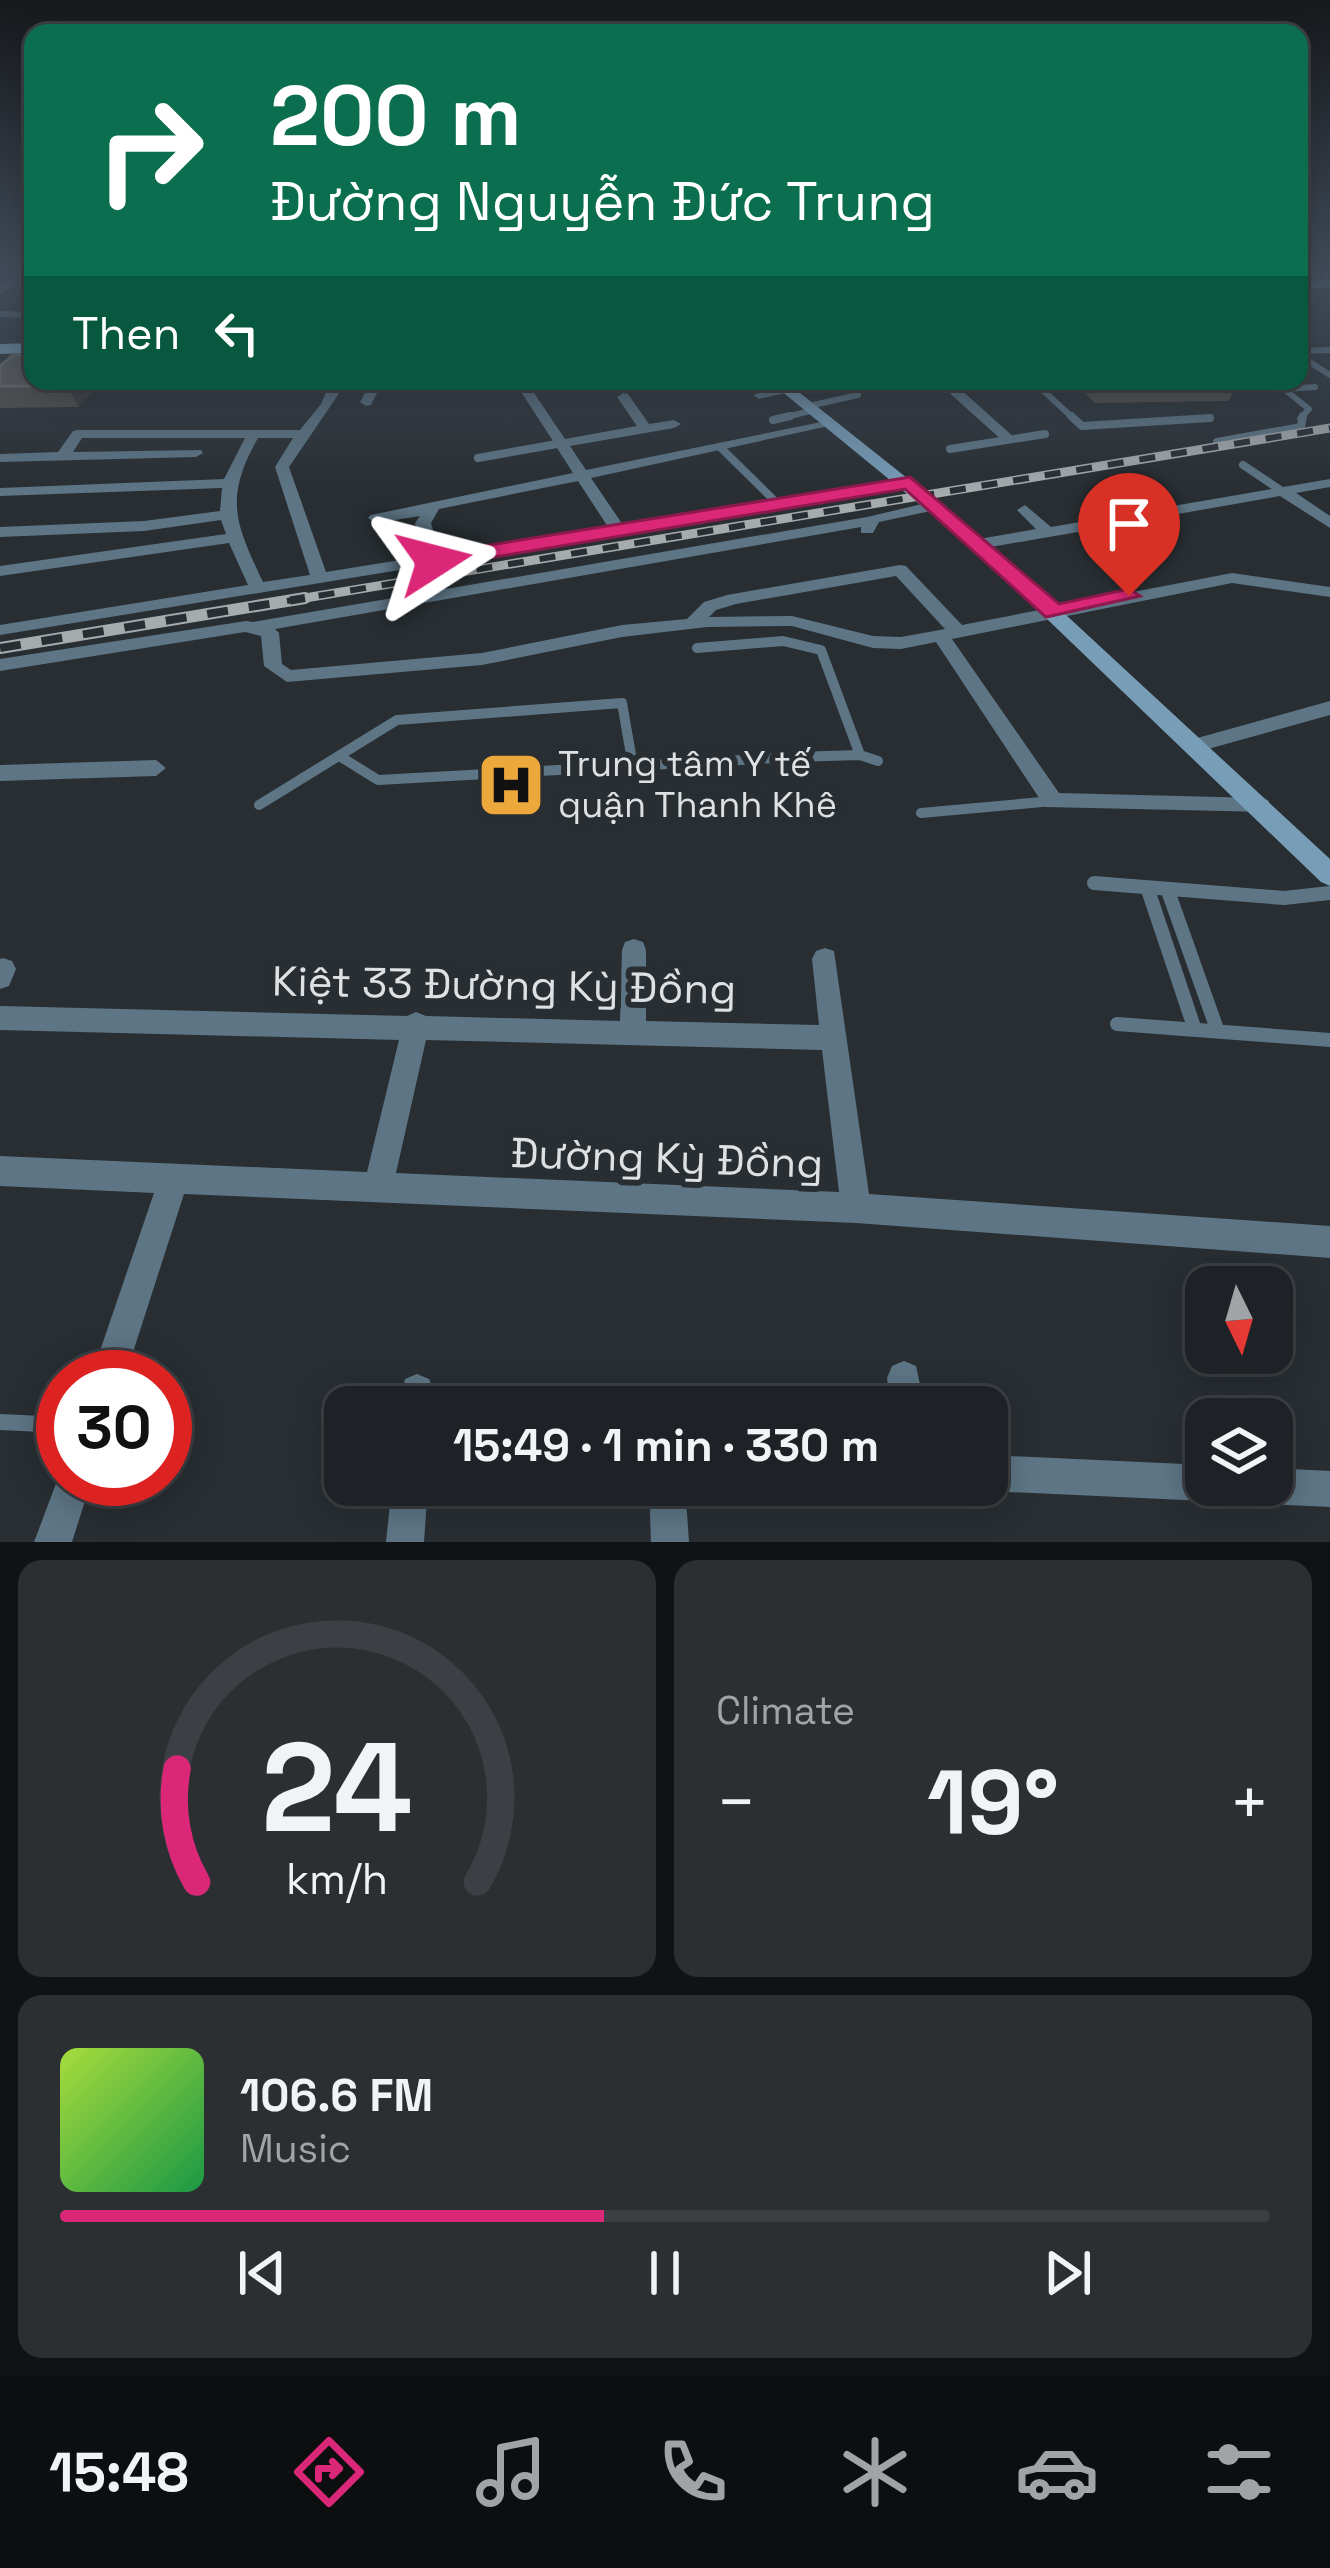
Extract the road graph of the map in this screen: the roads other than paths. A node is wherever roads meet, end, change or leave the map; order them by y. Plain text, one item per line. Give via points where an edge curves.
1 (1316, 387) dead end
2 (1308, 388) edge
3 (333, 390) edge
4 (372, 390) edge
5 (525, 390) edge
6 (770, 390) edge
7 (788, 390) edge
8 (953, 390) edge
9 (1043, 390) edge
10 (1287, 390) edge
11 (858, 394) dead end
12 (759, 395) dead end
13 (623, 397) dead end
14 (366, 402) dead end
15 (811, 408) junction
16 (1210, 418) dead end
17 (773, 419) dead end
18 (674, 424) dead end
19 (831, 424) junction
20 (646, 429) junction
21 (256, 432) junction
22 (305, 434) junction
23 (1045, 434) dead end
24 (1009, 439) junction
25 (1217, 442) dead end
26 (557, 444) junction
27 (720, 446) junction
28 (950, 449) dead end
29 (196, 454) dead end
30 (62, 457) junction
31 (0, 458) edge
32 (478, 458) dead end
33 (1243, 465) dead end
34 (578, 475) junction
35 (227, 483) junction
36 (910, 483) junction
37 (1330, 483) edge
38 (1282, 491) junction
39 (0, 492) edge
40 (779, 505) junction
41 (935, 506) junction
42 (428, 510) junction
43 (1025, 511) dead end
44 (228, 514) junction
45 (376, 518) dead end
46 (870, 521) junction
47 (1330, 523) edge
48 (1082, 526) junction
49 (619, 531) junction
50 (1050, 531) junction
51 (0, 532) edge
52 (234, 538) junction
53 (979, 544) junction
54 (1106, 549) dead end
55 (1073, 551) dead end
56 (434, 561) junction
57 (0, 571) edge
58 (320, 579) junction
59 (258, 589) junction
60 (1330, 592) edge
61 (491, 599) dead end
62 (1054, 612) junction
63 (692, 624) junction
64 (260, 626) junction
65 (0, 630) edge
66 (950, 635) junction
67 (697, 648) dead end
68 (0, 665) edge
69 (1330, 708) edge
70 (1197, 745) junction
71 (860, 755) junction
72 (340, 757) junction
73 (878, 761) dead end
74 (633, 766) junction
75 (156, 768) dead end
76 (0, 773) edge
77 (1054, 801) junction
78 (259, 805) dead end
79 (1260, 806) junction
80 (921, 813) dead end
81 (1330, 874) edge
82 (1094, 883) dead end
83 (1148, 890) junction
84 (1168, 891) junction
85 (1330, 893) edge
86 (634, 950) dead end
87 (825, 959) dead end
88 (0, 1018) edge
89 (416, 1024) junction
90 (1117, 1024) dead end
91 (1195, 1027) junction
92 (633, 1029) junction
93 (1217, 1029) junction
94 (834, 1038) junction
95 (1330, 1040) edge
96 (0, 1171) edge
97 (174, 1179) junction
98 (378, 1188) junction
99 (856, 1208) junction
100 (1328, 1248) edge
101 (117, 1350) edge
102 (0, 1422) edge
103 (36, 1424) edge
104 (1008, 1474) edge
105 (1185, 1483) edge
106 (1293, 1487) edge
107 (1330, 1489) edge
108 (65, 1506) edge
109 (408, 1506) edge
110 (668, 1506) edge
111 (53, 1542) edge
112 (405, 1542) edge
113 (670, 1542) edge

1 - 2 lane
3 - 22 street
4 - 14 street
5 - 26 street
6 - 12 street
7 - 15 street
8 - 24 street
9 - 16 lane via 1082,426
10 - 25 lane via 1308,406 1301,427
11 - 15 lane
13 - 20 street
15 - 17 lane
15 - 19 street
18 - 20 street
19 - 27 street
19 - 36 street
20 - 26 street
21 - 22 street
21 - 30 street via 78,434
21 - 35 street
22 - 58 street via 283,467
23 - 24 lane
24 - 28 lane
26 - 32 lane
26 - 34 street
27 - 34 street
27 - 40 lane
29 - 30 street
30 - 31 street
33 - 38 lane
34 - 42 street
34 - 49 street
35 - 39 street
35 - 44 street
36 - 40 street
36 - 41 street
37 - 38 street
38 - 47 street
38 - 48 street
40 - 49 street
41 - 46 street
41 - 53 street
42 - 45 street
42 - 56 street via 423,523
43 - 50 street
44 - 51 street
44 - 52 street
46 - 61 street via 862,532
46 - 64 street
48 - 50 street
48 - 54 street
49 - 56 street
50 - 53 street
50 - 55 street
52 - 57 street
52 - 59 street
53 - 62 street
56 - 58 street
58 - 59 street
59 - 65 street
60 - 62 street via 1232,578
62 - 66 street
62 - 70 street
63 - 64 street via 482,659 287,676 273,666 270,634
63 - 66 street via 792,621 873,643
63 - 66 street via 710,606 734,599 900,570
64 - 68 street
66 - 77 street
67 - 71 lane via 783,641 820,650
69 - 70 street
70 - 79 street
71 - 73 lane
71 - 74 lane
72 - 74 lane via 378,780
72 - 74 lane via 409,718 615,702 626,705
72 - 78 lane
75 - 76 street
77 - 79 street
77 - 80 lane
79 - 81 street
82 - 83 lane
83 - 84 lane
83 - 91 lane
84 - 85 lane
84 - 93 lane
86 - 92 street
87 - 94 street
88 - 89 street, Kiệt 33 Đường Kỳ Đồng
89 - 92 street, Kiệt 33 Đường Kỳ Đồng
89 - 98 street
90 - 91 lane
91 - 93 lane
92 - 94 street, Kiệt 33 Đường Kỳ Đồng
93 - 95 lane
94 - 99 street
96 - 97 street, Đường Kỳ Đồng
97 - 98 street, Đường Kỳ Đồng
97 - 101 street
98 - 99 street, Đường Kỳ Đồng
99 - 100 street, Đường Kỳ Đồng
102 - 103 lane
104 - 105 street
106 - 107 street
108 - 111 street
109 - 112 street
110 - 113 street

